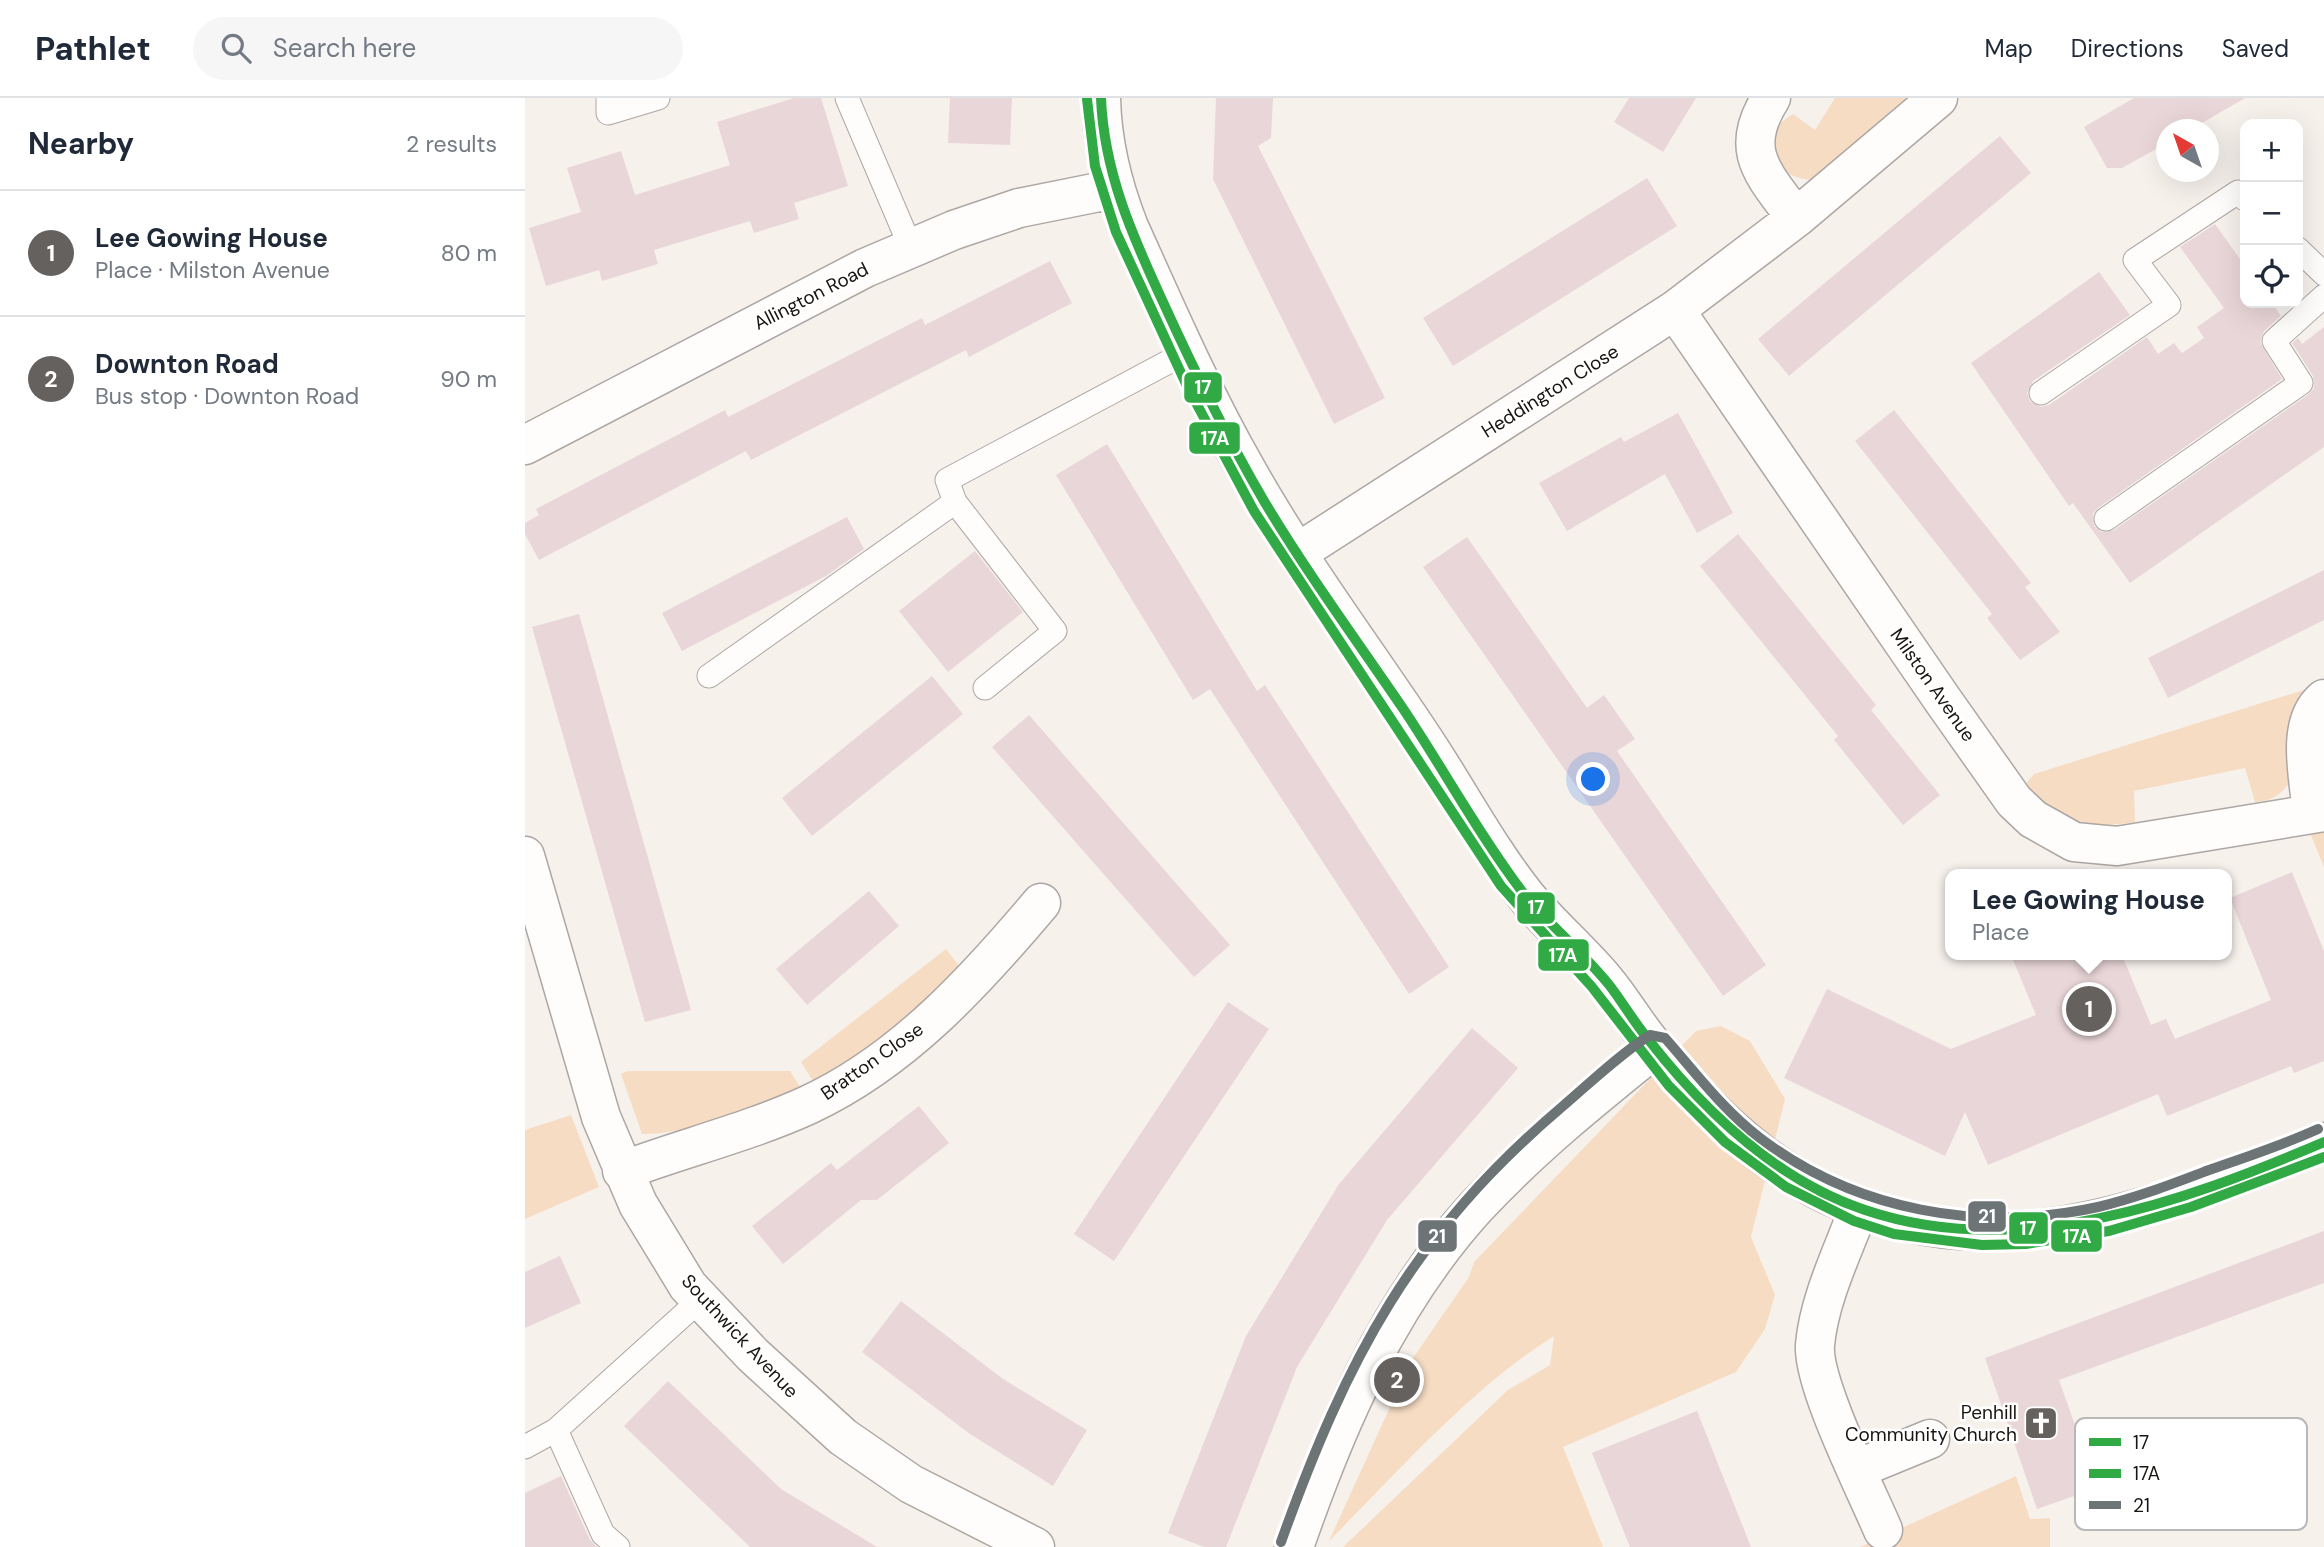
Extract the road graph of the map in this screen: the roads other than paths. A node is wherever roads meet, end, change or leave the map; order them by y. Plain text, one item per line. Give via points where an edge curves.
1 (608, 98) edge
2 (658, 98) edge
3 (847, 98) edge
4 (1101, 98) edge
5 (1771, 98) edge
6 (1938, 98) edge
7 (1114, 189) junction
8 (2240, 194) edge
9 (1796, 218) junction
10 (911, 248) junction
11 (2303, 254) edge
12 (2324, 274) edge
13 (2324, 296) edge
14 (1675, 310) junction
15 (1187, 352) junction
16 (2041, 393) dead end
17 (525, 445) edge
18 (955, 502) junction
19 (2106, 519) dead end
20 (1297, 553) junction
21 (709, 676) dead end
22 (985, 688) dead end
23 (2324, 699) edge
24 (2318, 813) edge
25 (525, 856) edge
26 (1041, 903) dead end
27 (1655, 1048) junction
28 (2324, 1142) edge
29 (622, 1171) junction
30 (1859, 1208) junction
31 (701, 1299) junction
32 (557, 1430) junction
33 (1930, 1438) dead end
34 (525, 1447) edge
35 (1857, 1469) junction
36 (1883, 1530) dead end
37 (618, 1547) edge
38 (1035, 1547) edge
39 (1294, 1547) edge

1 - 2 lane via 608,113
3 - 10 lane
4 - 7 street via 1105,153
5 - 9 street via 1758,123 1753,147 1761,168
6 - 9 street, Heddington Close
7 - 10 street, Allington Road via 1019,208
7 - 15 street
8 - 16 lane via 2135,260 2169,305
9 - 14 street, Heddington Close
10 - 17 street, Allington Road
11 - 12 lane
13 - 19 lane via 2274,341 2301,383
14 - 20 street, Heddington Close
14 - 24 street, Milston Avenue via 1942,699 2014,801 2033,819 2074,842 2117,845
15 - 18 lane via 947,480
15 - 20 street via 1245,468
18 - 21 lane
18 - 22 lane via 1055,631
20 - 27 street via 1514,880 1613,990
23 - 24 street, Milston Avenue via 2317,704 2306,737
25 - 29 street, Southwick Avenue via 601,1117
26 - 29 street, Bratton Close via 973,984 858,1076 809,1104
27 - 30 street via 1709,1110 1751,1148 1818,1190
27 - 39 street via 1535,1147 1475,1209 1432,1263 1346,1410
28 - 30 street via 2157,1204 2082,1225 1985,1231 1933,1227
29 - 31 street, Southwick Avenue via 654,1232
30 - 35 street via 1824,1306 1815,1347 1820,1381
31 - 32 lane
31 - 38 street, Southwick Avenue via 753,1355 843,1437 911,1484
32 - 34 lane
32 - 37 lane via 603,1534
33 - 35 street
35 - 36 street

